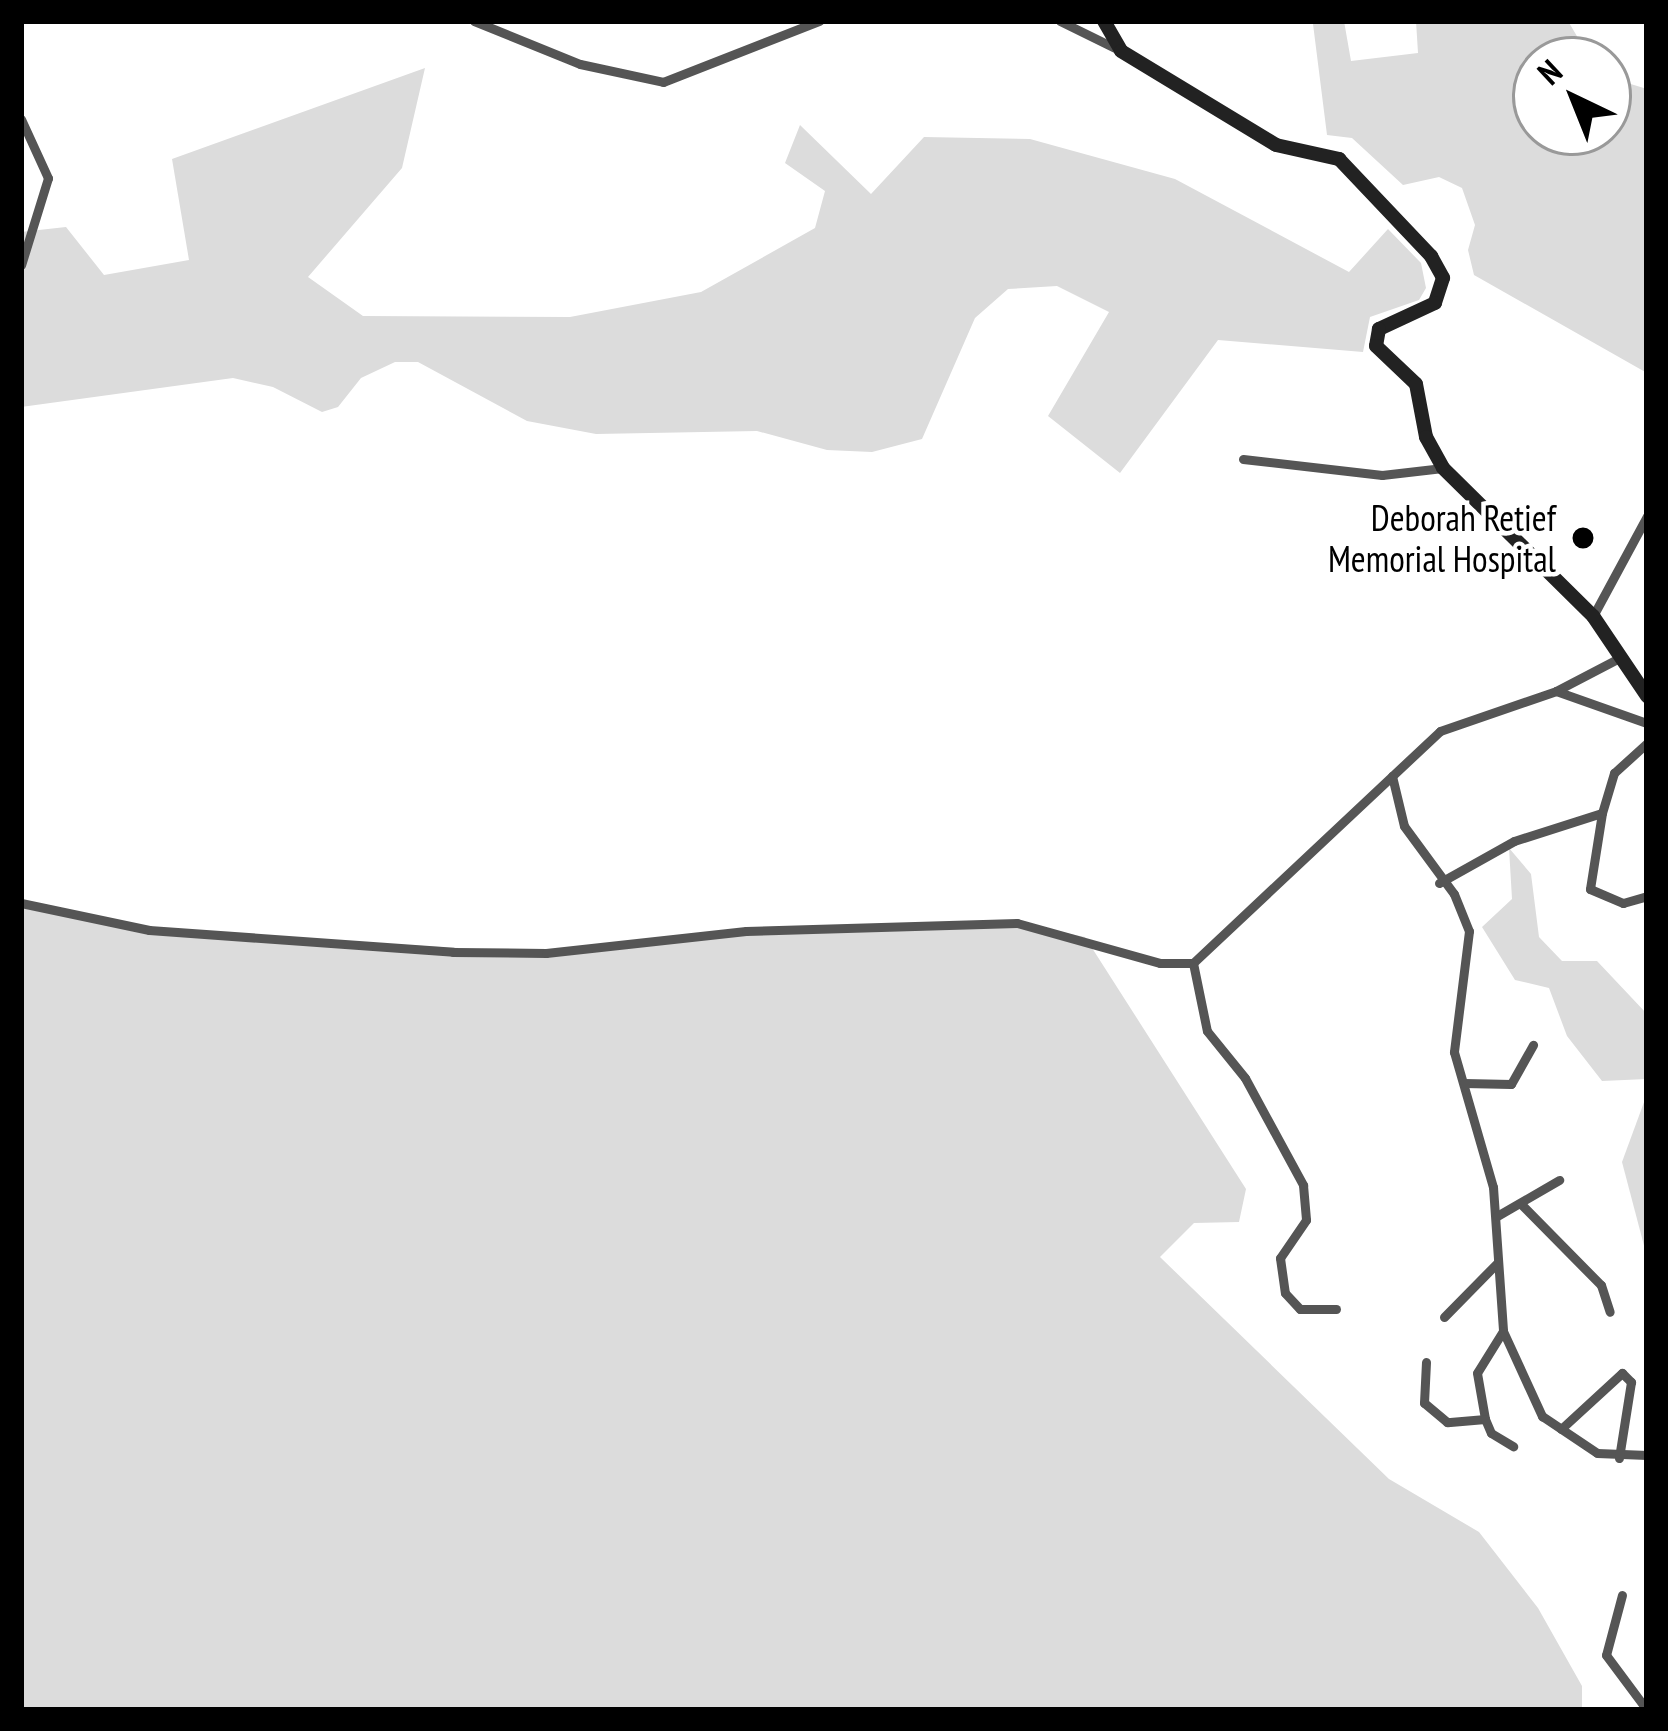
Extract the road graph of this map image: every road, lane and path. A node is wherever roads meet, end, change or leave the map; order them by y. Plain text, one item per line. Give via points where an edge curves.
1 (474, 21) edge
2 (819, 21) edge
3 (1060, 21) edge
4 (1104, 21) edge
5 (1121, 51) junction
6 (21, 119) edge
7 (21, 265) edge
8 (1243, 459) dead end
9 (1443, 468) junction
10 (1647, 516) edge
11 (1593, 616) junction
12 (1621, 656) junction
13 (1556, 692) junction
14 (1647, 696) edge
15 (1647, 723) edge
16 (1647, 743) edge
17 (1392, 776) junction
18 (1602, 813) junction
19 (1438, 884) junction
20 (1647, 896) edge
21 (21, 903) edge
22 (1193, 963) junction
23 (1532, 1045) dead end
24 (1463, 1083) junction
25 (1559, 1180) dead end
26 (1521, 1204) junction
27 (1497, 1216) junction
28 (1496, 1263) junction
29 (1336, 1309) dead end
30 (1610, 1312) dead end
31 (1444, 1317) dead end
32 (1503, 1330) junction
33 (1426, 1362) dead end
34 (1485, 1419) junction
35 (1561, 1429) junction
36 (1513, 1446) dead end
37 (1647, 1455) edge
38 (1619, 1458) junction
39 (1622, 1594) dead end
40 (1647, 1710) edge

1 - 2 street via 580,64 663,82
3 - 5 street
4 - 5 street
5 - 9 street via 1276,145 1339,159 1431,256 1443,278 1436,303 1379,329 1376,346 1416,384 1426,437
6 - 7 street via 48,178
8 - 9 street via 1406,476
9 - 11 street
10 - 11 street
11 - 12 street
12 - 13 street
12 - 14 street
13 - 15 street
13 - 17 street via 1440,730
16 - 18 street via 1614,773
17 - 19 street via 1404,826
17 - 22 street
18 - 19 street via 1461,864
18 - 20 street via 1590,889 1622,903
19 - 24 street via 1454,894 1469,931 1454,1023
21 - 22 street via 149,930 453,952 1017,923 1160,963
22 - 29 street via 1207,1031 1245,1078 1303,1185 1306,1220 1280,1258 1285,1293 1300,1309
23 - 24 street via 1511,1084
24 - 27 street
25 - 26 street
26 - 27 street
26 - 30 street via 1601,1285
27 - 28 street
28 - 31 street
28 - 32 street
32 - 34 street via 1478,1373
32 - 35 street via 1532,1403
33 - 34 street via 1424,1403 1447,1422
34 - 36 street
35 - 38 street
35 - 38 street via 1622,1373 1631,1382
37 - 38 street
39 - 40 street via 1604,1647

